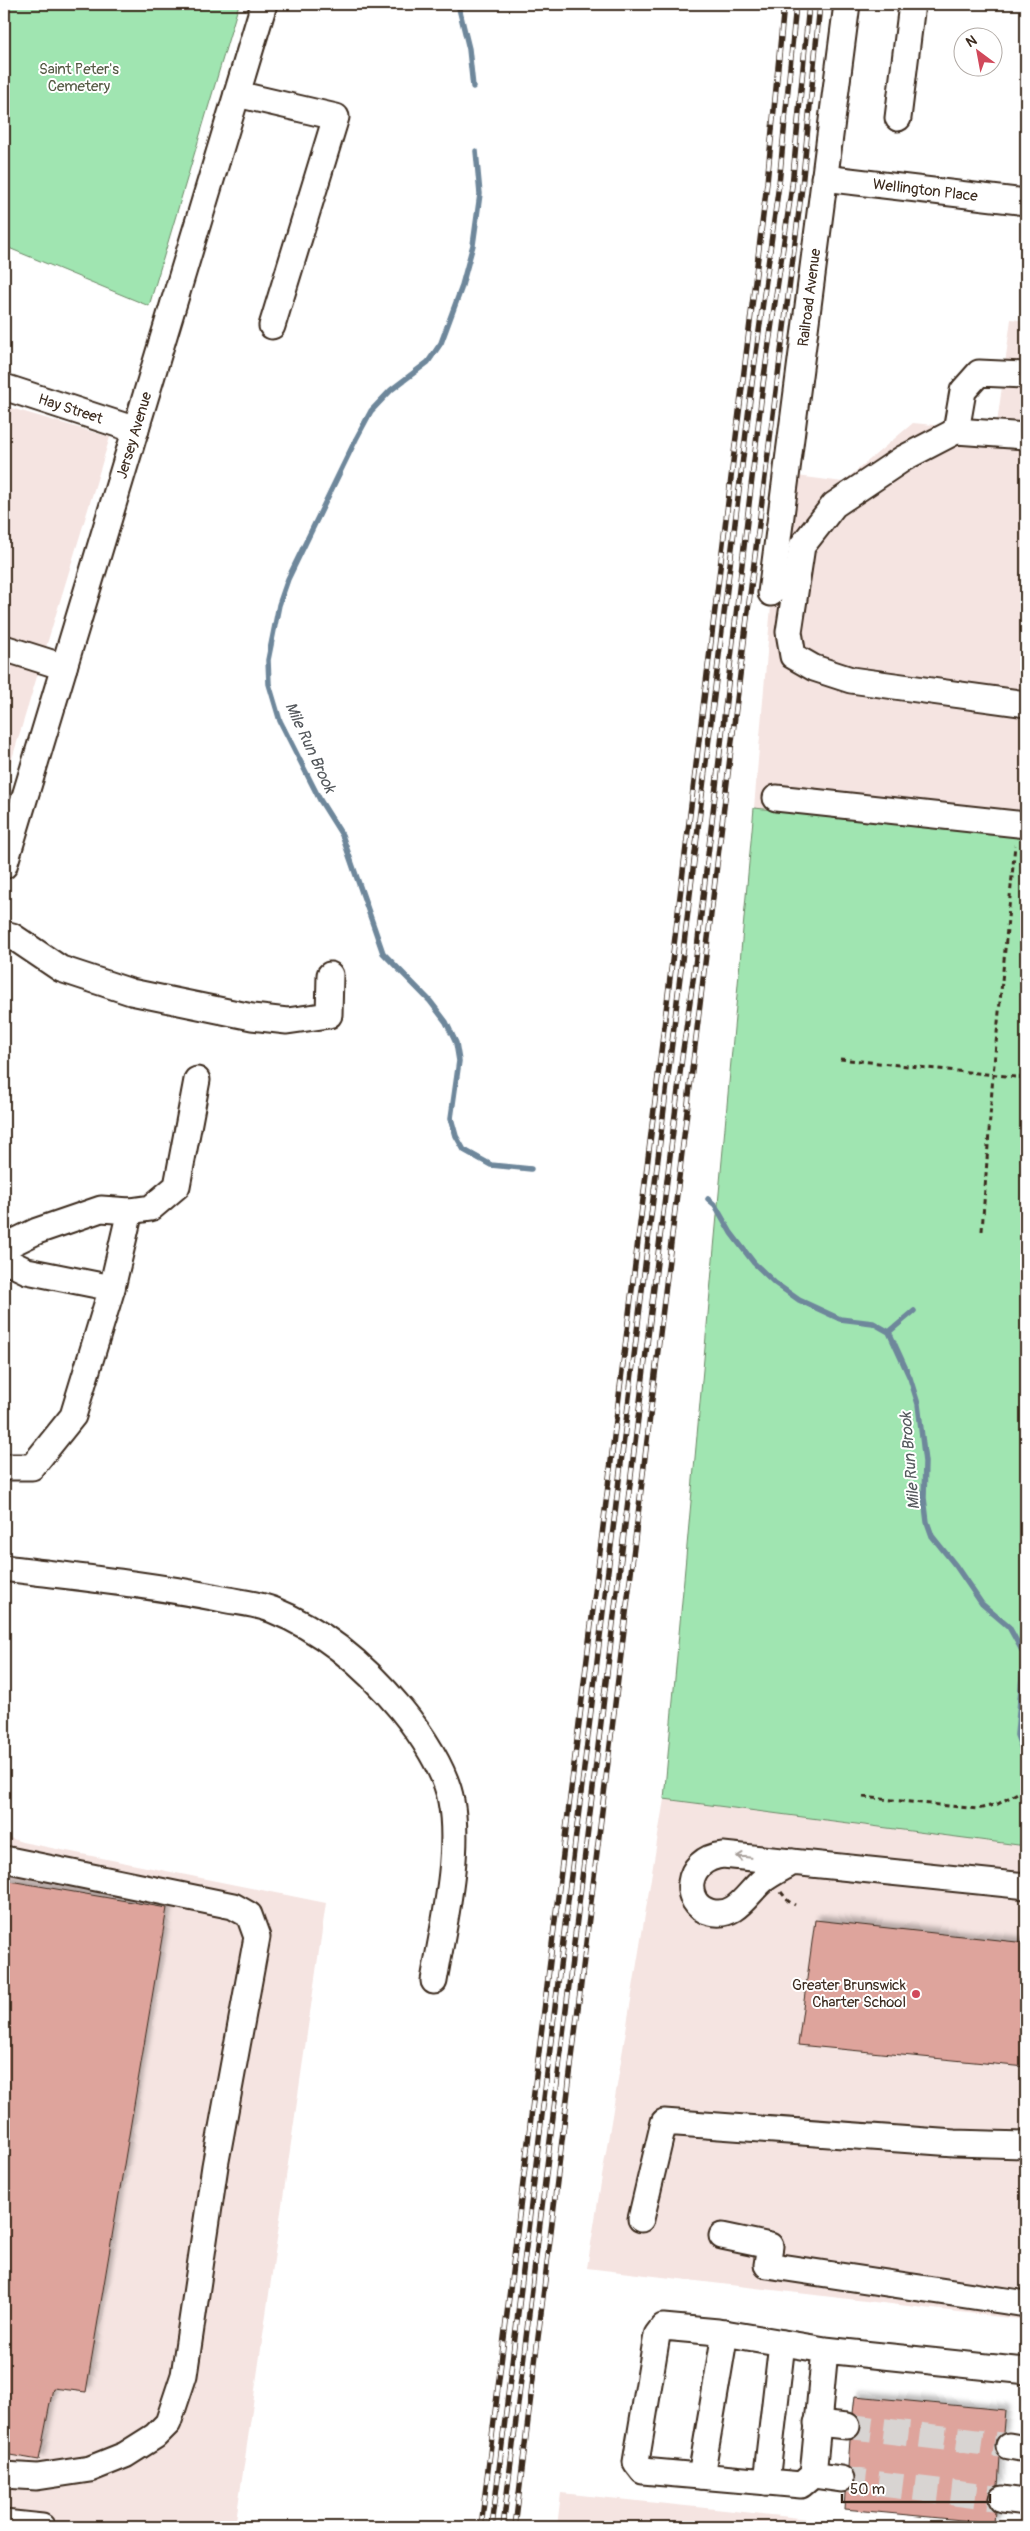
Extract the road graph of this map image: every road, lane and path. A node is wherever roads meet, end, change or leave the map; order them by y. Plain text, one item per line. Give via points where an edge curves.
1 (264, 4) edge
2 (847, 4) edge
3 (912, 4) edge
4 (237, 94) junction
5 (898, 118) dead end
6 (824, 178) junction
7 (1026, 202) edge
8 (272, 326) dead end
9 (1026, 375) edge
10 (4, 387) edge
11 (136, 430) junction
12 (956, 431) junction
13 (1026, 436) edge
14 (771, 593) dead end
15 (4, 648) edge
16 (64, 667) junction
17 (1026, 704) edge
18 (776, 798) dead end
19 (1022, 825) edge
20 (4, 866) edge
21 (4, 934) edge
22 (330, 975) dead end
23 (840, 1059) dead end
24 (993, 1075) junction
25 (1026, 1078) edge
26 (197, 1080) dead end
27 (130, 1211) junction
28 (982, 1231) dead end
29 (4, 1247) edge
30 (4, 1260) edge
31 (112, 1288) junction
32 (4, 1467) edge
33 (4, 1568) edge
34 (1026, 1788) edge
35 (862, 1796) dead end
36 (4, 1860) edge
37 (793, 1862) dead end
38 (1026, 1886) edge
39 (779, 1888) dead end
40 (795, 1905) dead end
41 (434, 1981) dead end
42 (1026, 2145) edge
43 (641, 2219) dead end
44 (722, 2236) dead end
45 (1026, 2304) edge
46 (725, 2333) junction
47 (782, 2343) junction
48 (825, 2350) junction
49 (1026, 2371) edge
50 (818, 2423) junction
51 (847, 2426) tunnel mouth
52 (4, 2475) edge
53 (813, 2475) junction
54 (701, 2476) junction
55 (842, 2478) tunnel mouth
56 (766, 2482) junction
57 (1002, 2499) tunnel mouth
58 (1026, 2502) edge
59 (4, 2523) edge
60 (42, 2527) edge

1 - 4 street, Jersey Avenue
2 - 6 street, Railroad Avenue
3 - 5 street
4 - 8 street via 336,117
4 - 11 street, Jersey Avenue
6 - 7 street, Wellington Place
6 - 14 street, Railroad Avenue
9 - 12 street via 979,373 963,391
10 - 11 street, Hay Street
11 - 16 street, Jersey Avenue
12 - 13 street
12 - 17 street via 904,458 834,505 802,546 789,632 793,656 814,668 851,680
15 - 16 street
16 - 20 street, Jersey Avenue
18 - 19 street
19 - 24 path
21 - 22 street via 60,968 92,981 252,1017 287,1020 329,1015
23 - 24 path
24 - 25 path
24 - 28 path
26 - 27 street via 177,1186 151,1208
27 - 29 street via 101,1209 37,1231
27 - 31 street
30 - 31 street via 27,1271
31 - 32 street via 73,1416 32,1467
33 - 41 street via 189,1592 272,1609 311,1629 378,1682 426,1743 451,1800 454,1828 450,1889
34 - 35 path via 988,1808 978,1809
36 - 52 street via 233,1906 249,1914 258,1936 215,2166 184,2375 168,2423 155,2436 125,2455 90,2469 37,2477
37 - 38 street
39 - 40 path
42 - 43 street via 954,2143 664,2122
44 - 45 street via 770,2246 767,2265
46 - 47 street
46 - 54 street
46 - 54 street via 663,2327 655,2344 636,2462 643,2471
47 - 48 street
47 - 56 street
48 - 49 street
48 - 50 street
50 - 51 street
50 - 53 street
53 - 55 street
53 - 56 street via 801,2485
54 - 56 street
57 - 58 street
59 - 60 street

